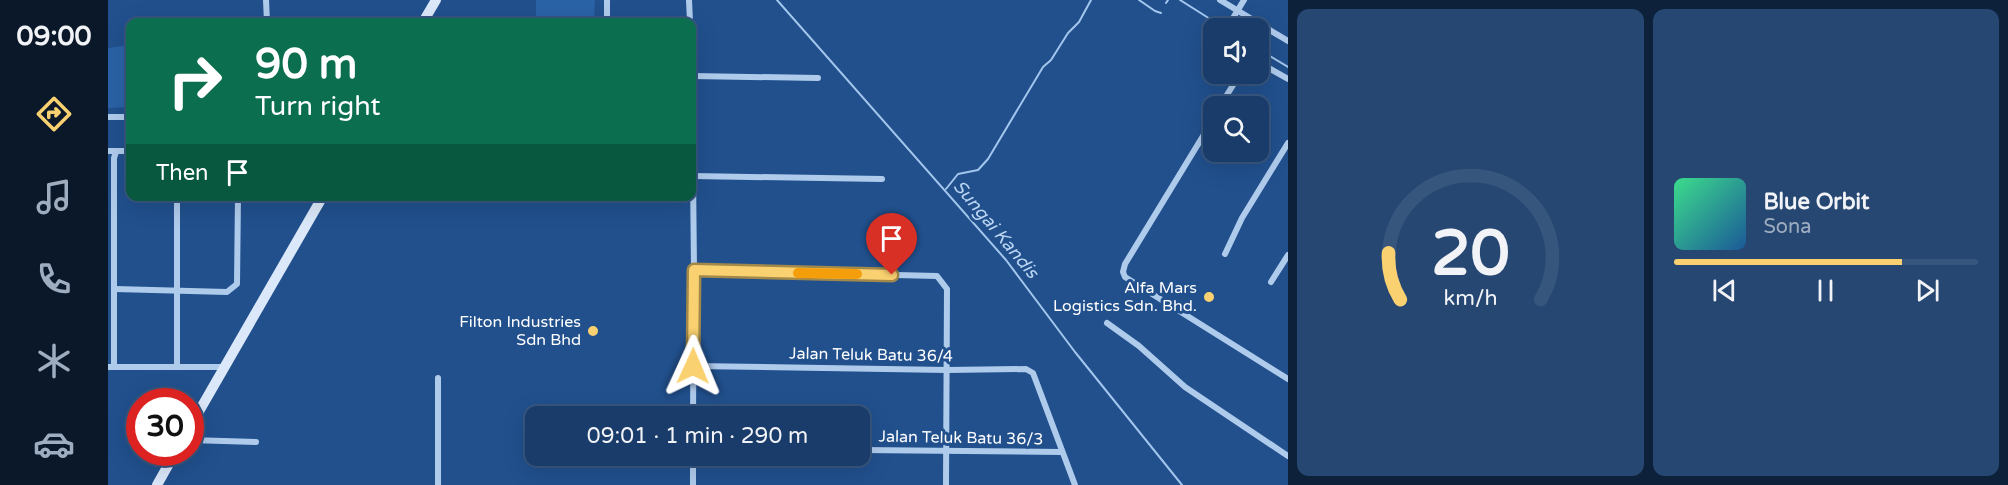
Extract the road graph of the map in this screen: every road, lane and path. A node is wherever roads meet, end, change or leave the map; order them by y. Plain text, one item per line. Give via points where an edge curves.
1 (266, 0) edge
2 (436, 0) edge
3 (607, 0) edge
4 (689, 0) edge
5 (1220, 0) edge
6 (1244, 0) edge
7 (1238, 10) junction
8 (267, 18) edge
9 (425, 18) edge
10 (607, 18) edge
11 (690, 18) edge
12 (1233, 18) edge
13 (1288, 41) edge
14 (1269, 69) edge
15 (696, 75) edge
16 (819, 78) dead end
17 (1288, 80) edge
18 (108, 117) edge
19 (126, 117) edge
20 (1203, 136) edge
21 (1288, 143) edge
22 (108, 151) edge
23 (126, 151) edge
24 (116, 152) junction
25 (696, 176) edge
26 (882, 179) dead end
27 (177, 201) edge
28 (238, 201) edge
29 (320, 201) edge
30 (693, 201) edge
31 (1225, 254) dead end
32 (1288, 255) edge
33 (694, 270) junction
34 (1271, 282) dead end
35 (115, 289) junction
36 (177, 291) junction
37 (1107, 323) dead end
38 (693, 366) junction
39 (111, 367) edge
40 (177, 367) junction
41 (225, 367) junction
42 (947, 370) junction
43 (438, 378) dead end
44 (1288, 379) edge
45 (204, 403) edge
46 (693, 406) edge
47 (204, 440) edge
48 (256, 442) dead end
49 (870, 450) edge
50 (946, 452) junction
51 (1062, 452) junction
52 (1288, 456) edge
53 (168, 466) edge
54 (693, 466) edge
55 (157, 485) edge
56 (438, 485) edge
57 (693, 485) edge
58 (946, 485) edge
59 (1076, 485) edge

1 - 8 street
2 - 9 main road
3 - 10 street
4 - 11 street
5 - 7 street
6 - 7 street
7 - 12 street
7 - 13 street
14 - 17 street
15 - 16 street
18 - 19 street
20 - 44 street via 1123,272 1125,277
21 - 31 street
22 - 24 street
23 - 24 street
24 - 35 street
25 - 26 street
27 - 36 street
28 - 36 street via 237,284 227,292
29 - 41 main road
30 - 33 street
32 - 34 street
33 - 38 street
33 - 42 street via 937,276 947,289
35 - 36 street
35 - 39 street
36 - 40 street
37 - 52 street via 1185,387
38 - 42 street, Jalan Teluk Batu 36/4
38 - 46 street
39 - 40 street
40 - 41 street
41 - 45 main road
42 - 50 street
42 - 51 street, Jalan Teluk Batu 36/4 via 1026,369 1039,386
43 - 56 street
47 - 48 street
49 - 50 street, Jalan Teluk Batu 36/3
50 - 51 street, Jalan Teluk Batu 36/3
50 - 58 street
51 - 59 street
53 - 55 main road
54 - 57 street

